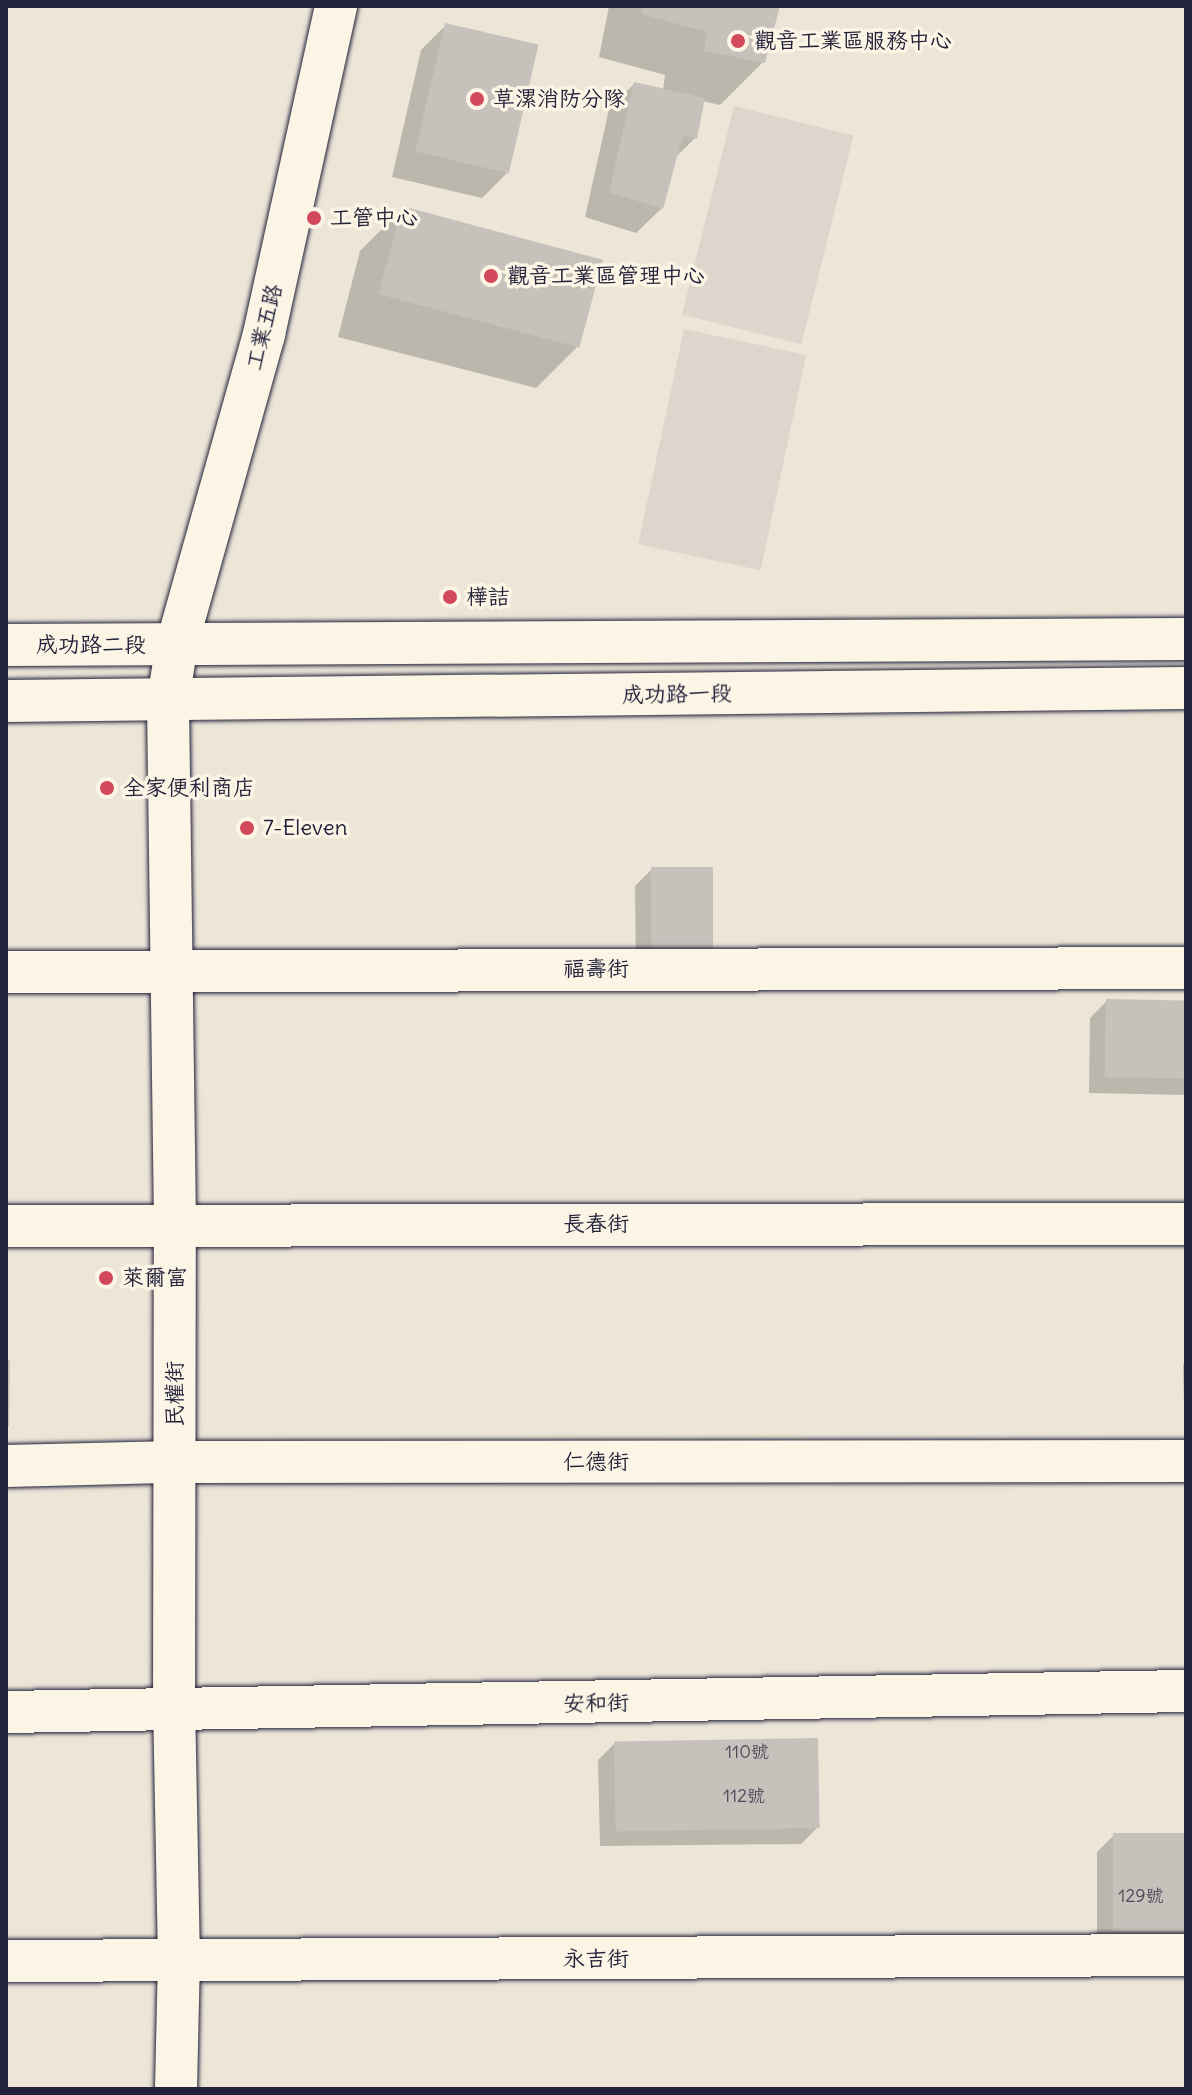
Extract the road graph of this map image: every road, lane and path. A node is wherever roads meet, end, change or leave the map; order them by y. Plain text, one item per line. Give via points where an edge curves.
1 (336, 6) edge
2 (1186, 639) edge
3 (177, 644) junction
4 (6, 645) edge
5 (1186, 688) edge
6 (168, 700) junction
7 (6, 701) edge
8 (1186, 968) edge
9 (171, 969) junction
10 (6, 972) edge
11 (175, 1224) junction
12 (1186, 1224) edge
13 (6, 1226) edge
14 (1186, 1461) edge
15 (175, 1462) junction
16 (6, 1466) edge
17 (1186, 1691) edge
18 (174, 1711) junction
19 (6, 1712) edge
20 (1186, 1955) edge
21 (6, 1961) edge
22 (179, 1961) junction
23 (176, 2089) edge

1 - 3 street, 工業五路 via 264,334
2 - 3 street
3 - 4 street, 成功路二段
3 - 6 street, 工業五路
5 - 6 street, 成功路一段
6 - 7 street
6 - 9 street, 民權街
8 - 9 street, 福壽街
9 - 10 street, 福壽街
9 - 11 street, 民權街
11 - 12 street, 長春街
11 - 13 street, 長春街
11 - 15 street, 民權街
14 - 15 street, 仁德街
15 - 16 street, 仁德街
15 - 18 street, 民權街
17 - 18 street, 安和街
18 - 19 street, 安和街
18 - 22 street, 民權街
20 - 22 street, 永吉街
21 - 22 street, 永吉街
22 - 23 street, 民權街

